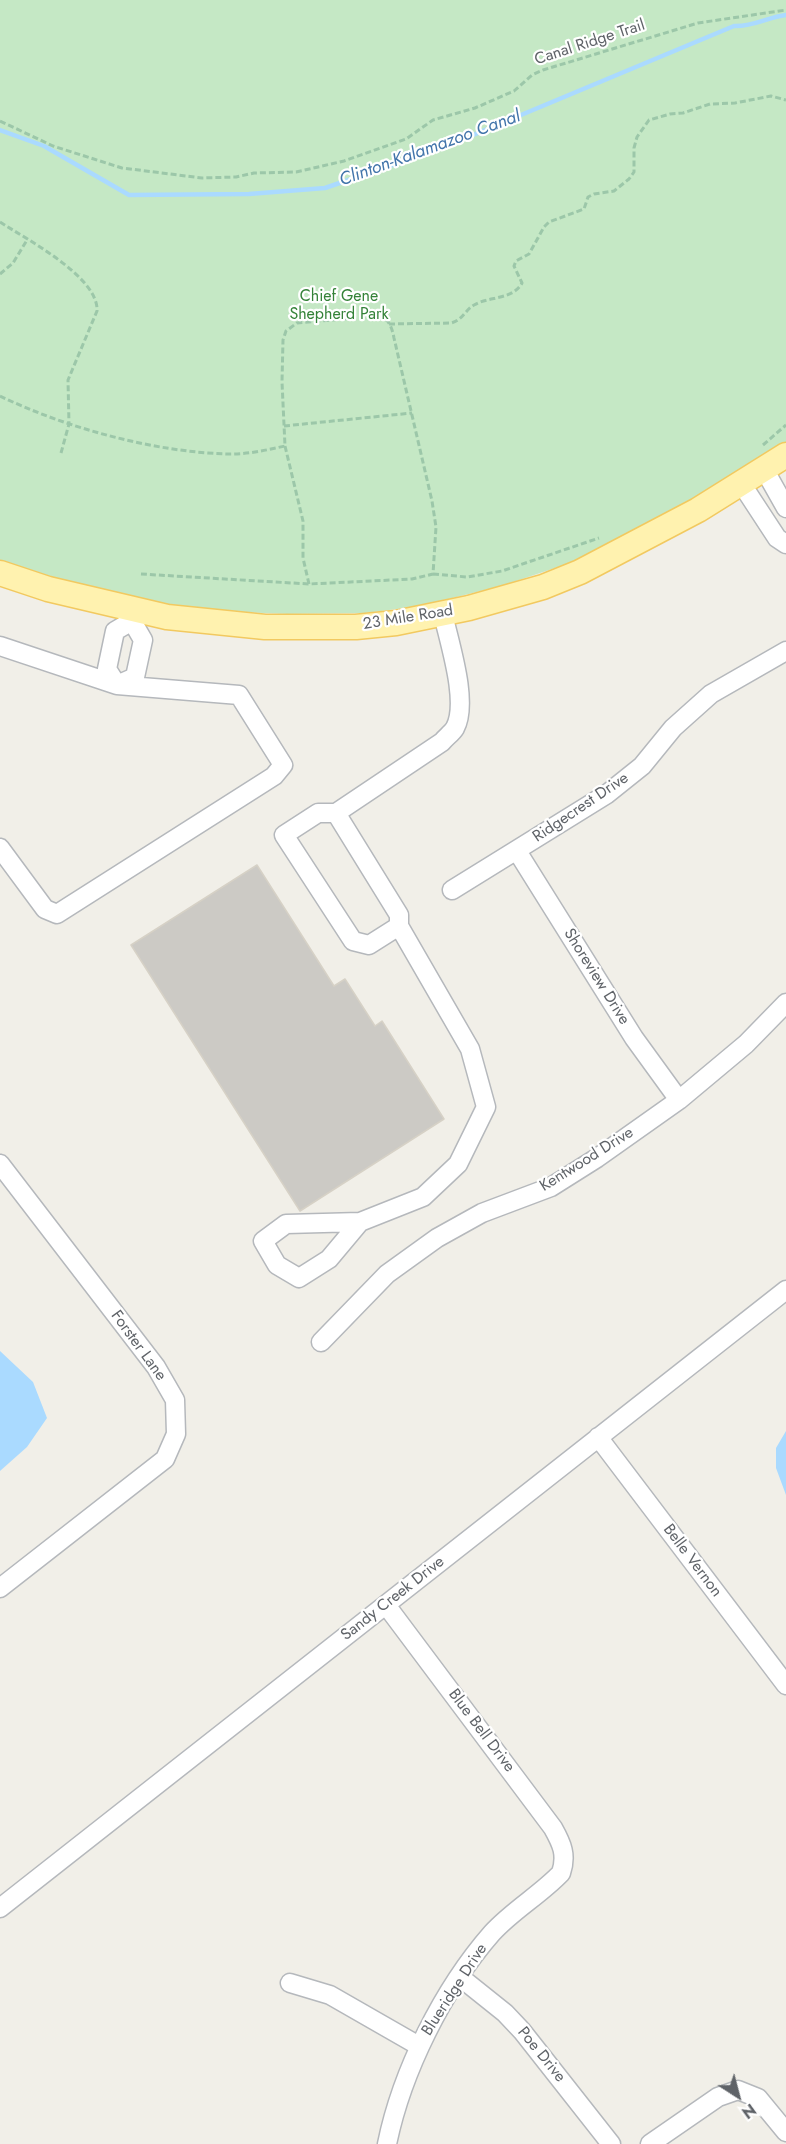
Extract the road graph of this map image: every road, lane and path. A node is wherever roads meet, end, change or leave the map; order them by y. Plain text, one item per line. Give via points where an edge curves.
1 (786, 10) edge
2 (786, 100) edge
3 (0, 120) edge
4 (0, 222) edge
5 (27, 240) junction
6 (0, 274) edge
7 (389, 324) junction
8 (0, 396) edge
9 (412, 413) junction
10 (69, 424) junction
11 (786, 425) edge
12 (284, 426) junction
13 (285, 446) junction
14 (61, 453) dead end
15 (786, 455) edge
16 (760, 460) junction
17 (741, 483) junction
18 (786, 508) edge
19 (601, 537) dead end
20 (786, 544) edge
21 (0, 573) edge
22 (141, 574) dead end
23 (433, 574) junction
24 (309, 584) junction
25 (442, 614) junction
26 (132, 615) junction
27 (0, 646) edge
28 (786, 651) edge
29 (117, 685) junction
30 (336, 813) junction
31 (0, 848) edge
32 (517, 851) junction
33 (452, 890) dead end
34 (399, 926) junction
35 (786, 1004) edge
36 (679, 1100) junction
37 (0, 1164) edge
38 (360, 1222) junction
39 (786, 1290) edge
40 (321, 1342) dead end
41 (598, 1437) junction
42 (0, 1588) edge
43 (386, 1605) junction
44 (786, 1685) edge
45 (565, 1863) joint
46 (0, 1908) edge
47 (460, 1977) junction
48 (290, 1983) dead end
49 (419, 2046) junction
50 (786, 2132) edge
51 (387, 2144) edge
52 (611, 2144) edge
53 (650, 2144) edge

1 - 3 path, Canal Ridge Trail via 698,23 543,70 514,91 433,120 406,139 344,161 296,172 202,178 122,168 54,146
2 - 7 path via 771,96 710,104 649,120 633,148 634,172 629,179 614,191 594,194 587,199 584,209 549,222 529,254 516,261 521,286 507,296 474,304 452,323
4 - 5 path
5 - 6 path via 13,263
5 - 10 path via 77,274 97,302 68,380
7 - 9 path
7 - 12 path via 381,316 365,316 297,323 286,330
8 - 10 path
9 - 12 path
9 - 23 path via 436,527
10 - 13 path via 156,446 198,452 232,454
10 - 14 path
11 - 16 path
12 - 13 path
13 - 24 path via 303,521 303,558
15 - 16 main road, 23 Mile Road
16 - 17 main road, 23 Mile Road
16 - 18 street
17 - 20 street via 777,538
17 - 25 main road, 23 Mile Road via 580,572 522,593
19 - 23 path via 502,571 467,577
21 - 26 main road, 23 Mile Road
22 - 24 path
23 - 24 path via 412,579
25 - 26 main road, 23 Mile Road via 356,627 265,627
25 - 30 street via 461,700 454,729 442,742
26 - 29 street via 115,631 110,652 107,669
26 - 29 street via 143,640 140,656 135,677
27 - 29 street
28 - 32 street, Ridgecrest Drive via 711,694 673,728 642,766 607,794
29 - 31 street via 239,695 284,765 274,776 57,914 45,909
30 - 34 street via 395,905
30 - 34 street via 318,813 284,835 353,941 369,945
32 - 33 street, Ridgecrest Drive
32 - 36 street, Shoreview Drive via 628,1028
34 - 38 street via 470,1049 486,1107 458,1164 423,1197
35 - 36 street, Kentwood Drive via 746,1044
36 - 40 street, Kentwood Drive via 550,1186 482,1213 437,1238 387,1274
37 - 42 street, Forster Lane via 156,1367 175,1400 176,1434 165,1459
38 - 38 street via 286,1224 263,1241 277,1265 299,1278 328,1259
39 - 41 street, Sandy Creek Drive
41 - 43 street, Sandy Creek Drive
41 - 44 street, Belle Vernon
43 - 45 street, Blue Bell Drive via 553,1828
43 - 46 street, Sandy Creek Drive
45 - 47 street, Blueridge Drive via 554,1880 492,1933
47 - 49 street, Blueridge Drive
47 - 52 street, Poe Drive via 522,2031
48 - 49 street via 330,1995
49 - 51 street, Blueridge Drive
50 - 53 street via 758,2098 738,2090 718,2097

